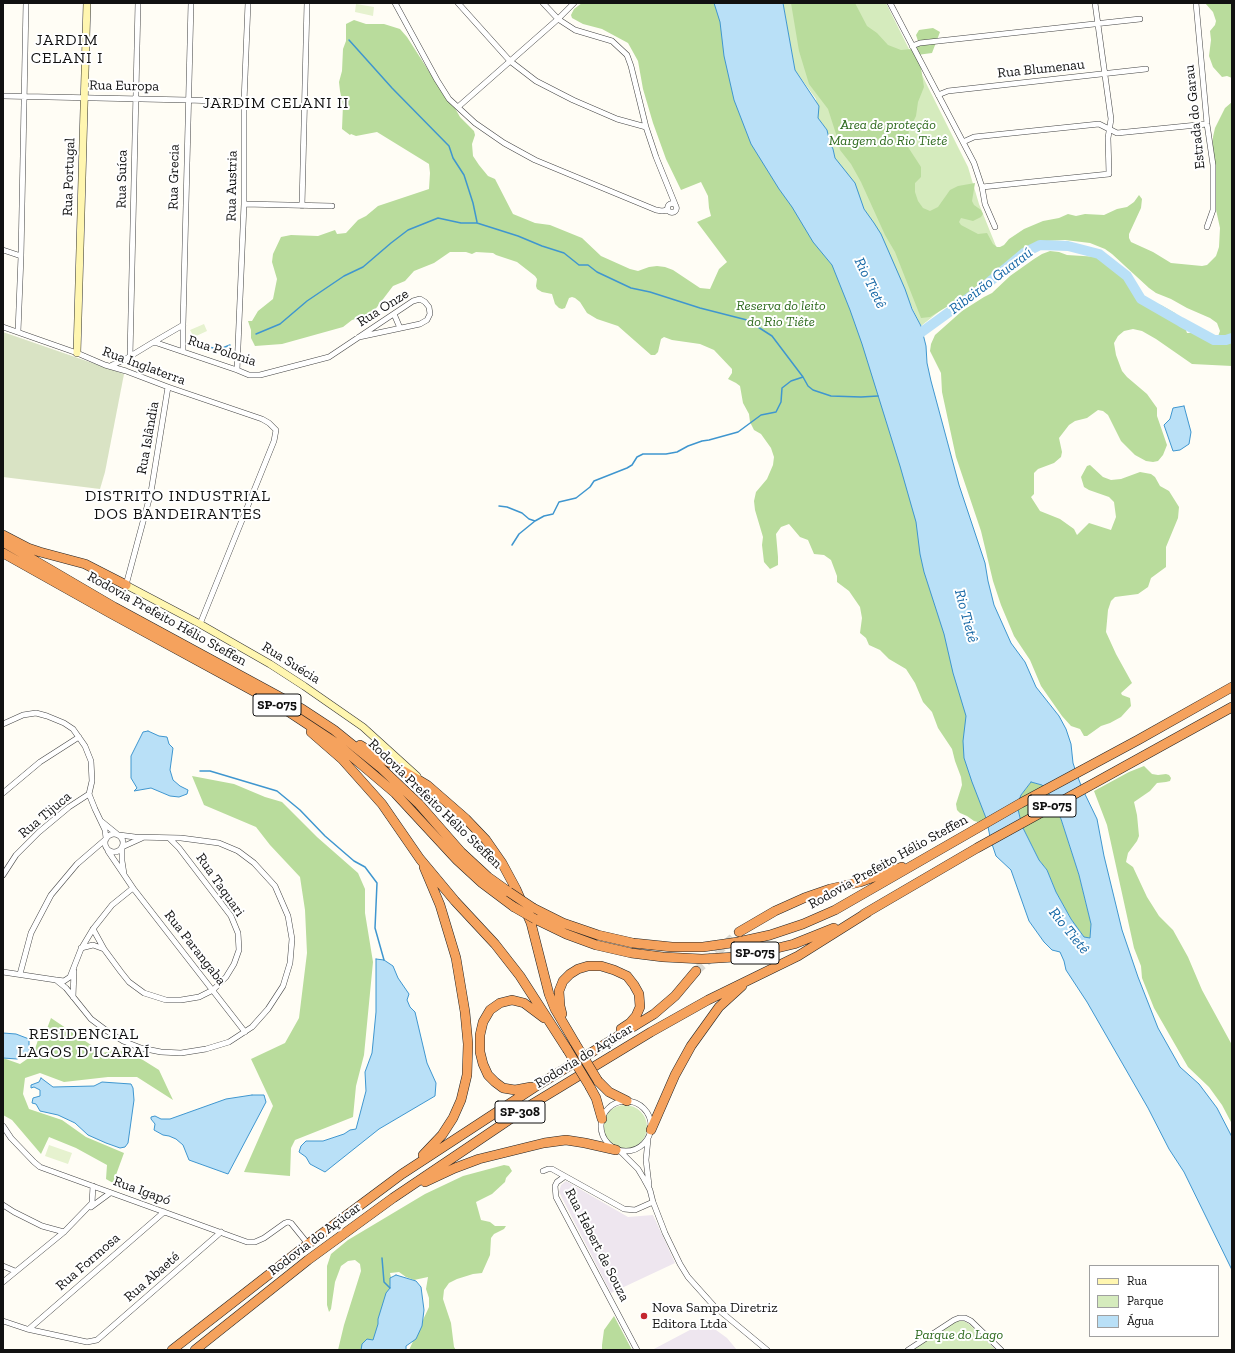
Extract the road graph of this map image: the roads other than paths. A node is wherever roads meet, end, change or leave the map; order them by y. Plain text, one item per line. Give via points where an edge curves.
1 (26, 3) edge
2 (87, 3) edge
3 (138, 3) edge
4 (191, 3) edge
5 (248, 3) edge
6 (307, 3) edge
7 (396, 3) edge
8 (458, 3) edge
9 (543, 3) edge
10 (574, 3) edge
11 (890, 3) edge
12 (1095, 3) edge
13 (1196, 3) edge
14 (558, 19) junction
15 (1140, 19) dead end
16 (1098, 24) junction
17 (912, 46) junction
18 (510, 61) junction
19 (1146, 69) dead end
20 (1105, 74) junction
21 (938, 95) junction
22 (3, 96) edge
23 (24, 96) junction
24 (85, 97) junction
25 (136, 98) junction
26 (188, 100) junction
27 (244, 102) junction
28 (458, 107) junction
29 (1207, 124) junction
30 (646, 128) junction
31 (1110, 130) junction
32 (963, 142) junction
33 (982, 187) junction
34 (244, 204) junction
35 (302, 206) junction
36 (332, 206) dead end
37 (995, 227) dead end
38 (1207, 227) dead end
39 (3, 250) edge
40 (21, 256) junction
41 (394, 314) junction
42 (183, 325) junction
43 (3, 327) edge
44 (400, 328) junction
45 (18, 332) junction
46 (359, 338) junction
47 (152, 343) junction
48 (183, 351) junction
49 (77, 353) junction
50 (130, 356) junction
51 (329, 357) joint
52 (111, 366) junction
53 (237, 370) junction
54 (168, 387) junction
55 (3, 535) edge
56 (3, 542) edge
57 (3, 553) edge
58 (126, 585) junction
59 (200, 624) junction
60 (1232, 687) edge
61 (1232, 707) edge
62 (286, 710) junction
63 (3, 724) edge
64 (334, 730) junction
65 (79, 737) junction
66 (427, 784) junction
67 (3, 793) edge
68 (89, 794) junction
69 (101, 821) junction
70 (118, 835) junction
71 (143, 837) junction
72 (106, 838) junction
73 (169, 838) junction
74 (122, 848) junction
75 (108, 850) junction
76 (85, 856) junction
77 (420, 859) junction
78 (924, 860) junction
79 (3, 875) edge
80 (125, 878) junction
81 (133, 888) junction
82 (868, 912) junction
83 (93, 929) junction
84 (739, 932) tunnel mouth
85 (81, 949) junction
86 (104, 949) junction
87 (75, 966) junction
88 (696, 971) tunnel mouth
89 (3, 972) edge
90 (20, 974) junction
91 (751, 979) junction
92 (56, 980) junction
93 (212, 990) junction
94 (73, 998) junction
95 (551, 1023) junction
96 (566, 1027) junction
97 (245, 1032) junction
98 (597, 1048) junction
99 (535, 1087) junction
100 (627, 1101) junction
101 (602, 1119) junction
102 (3, 1126) edge
103 (650, 1133) junction
104 (618, 1150) junction
105 (543, 1171) dead end
106 (402, 1174) junction
107 (564, 1177) junction
108 (93, 1186) junction
109 (650, 1190) junction
110 (110, 1193) junction
111 (393, 1198) junction
112 (653, 1202) junction
113 (3, 1204) edge
114 (164, 1212) junction
115 (82, 1214) junction
116 (64, 1232) junction
117 (221, 1232) junction
118 (308, 1244) junction
119 (3, 1266) edge
120 (15, 1271) junction
121 (3, 1282) edge
122 (3, 1321) edge
123 (29, 1329) junction
124 (172, 1350) edge
125 (195, 1350) edge
126 (637, 1350) edge
127 (767, 1350) edge
128 (908, 1350) edge
129 (1002, 1350) edge

1 - 23 street
2 - 24 street, Rua Portugal
3 - 25 street, Rua Suíca
4 - 26 street, Rua Grecia
5 - 27 street, Rua Austria
6 - 35 street
7 - 28 street via 437,80 449,99
8 - 18 street
9 - 14 street
10 - 14 street
11 - 17 street
12 - 16 street
13 - 29 street, Estrada do Garau
14 - 18 street
14 - 30 street via 575,30 612,41 627,55
15 - 16 street
16 - 17 street via 920,43
16 - 20 street
17 - 21 street
18 - 28 street
18 - 30 street via 536,81 573,100
19 - 20 street, Rua Blumenau
20 - 21 street, Rua Blumenau via 948,91
20 - 31 street
21 - 32 street
22 - 23 street, Rua Europa
23 - 24 street, Rua Europa
23 - 40 street
24 - 25 street, Rua Europa
24 - 49 street, Rua Portugal
25 - 26 street, Rua Europa
25 - 50 street, Rua Suíca
26 - 27 street, Rua Europa
26 - 42 street, Rua Grecia
27 - 34 street, Rua Austria
28 - 30 street via 475,123 504,143 535,160 656,210 675,212 677,208
29 - 31 street via 1117,133
29 - 38 street, Estrada do Garau via 1213,165 1213,210
31 - 32 street via 1099,124 974,137
31 - 33 street via 1109,174
32 - 33 street
33 - 37 street via 985,204
34 - 35 street
34 - 53 street, Rua Austria
35 - 36 street
39 - 40 street
40 - 45 street
41 - 44 street
41 - 44 street, Rua Onze via 420,299 429,307 430,314 427,320
41 - 46 street, Rua Onze
42 - 47 street
42 - 48 street, Rua Grecia
43 - 45 street, Rua Inglaterra
44 - 46 street, Rua Onze
45 - 49 street, Rua Inglaterra
46 - 51 street, Rua Onze
47 - 48 street, Rua Polonia
47 - 50 street
48 - 53 street, Rua Polonia
49 - 52 street, Rua Inglaterra
50 - 52 street
51 - 53 street, Rua Polonia via 260,376
52 - 54 street, Rua Inglaterra
54 - 58 street, Rua Islândia via 151,492
54 - 59 street, Rua Inglaterra via 262,419 276,430 274,442
55 - 58 highway via 34,550 85,564
56 - 64 highway, Rodovia Prefeito Hélio Steffen / SP-075 via 114,607 296,705
57 - 62 highway, Rodovia Prefeito Hélio Steffen / SP-075
58 - 59 street, Rua Suécia
59 - 66 street, Rua Suécia via 270,664 327,701 363,727
60 - 78 highway, Rodovia Prefeito Hélio Steffen / SP-075
61 - 82 highway, Rodovia Prefeito Hélio Steffen / SP-075 via 959,858
62 - 77 highway via 364,782
62 - 82 highway, Rodovia Prefeito Hélio Steffen / SP-075, bridge via 336,743 368,769 395,793 482,883 535,919 596,945 663,957 735,957 794,944
63 - 65 street via 23,715 36,713 64,723
64 - 66 highway
64 - 78 highway, Rodovia Prefeito Hélio Steffen / SP-075, bridge via 381,768 419,804 461,852 509,892 563,923 633,943 703,947 770,935 835,910
65 - 67 street via 40,762
65 - 68 street via 91,761 92,781
66 - 96 highway via 486,840 502,863 531,923 549,994
68 - 69 street
68 - 79 street, Rua Tijuca via 39,832 16,855
69 - 70 street
69 - 72 street
70 - 71 street
70 - 72 street via 112,834
70 - 74 street via 123,841
71 - 73 street
71 - 74 street
72 - 75 street
72 - 76 street
73 - 93 street, Rua Taquari via 231,916 238,933 239,950 234,964 226,977
73 - 97 street via 219,843 238,851 254,863 275,886 288,916 292,939 290,963 283,986 268,1009
74 - 75 street via 117,852
74 - 80 street
75 - 76 street via 97,850
75 - 80 street, Rua Parangaba
76 - 90 street via 51,895 31,933
77 - 95 highway via 495,944
77 - 106 highway via 440,905 456,958 465,1012 467,1075 461,1100 442,1135
78 - 84 highway via 804,898
80 - 81 street, Rua Parangaba
81 - 83 street via 112,905
81 - 93 street, Rua Parangaba
82 - 91 highway, Rodovia do Açúcar / SP-308 via 798,956
83 - 85 street
83 - 86 street
85 - 86 street via 93,945
85 - 87 street
86 - 93 street via 129,982 144,993 166,1000 181,1000 199,997
87 - 92 street via 67,980
87 - 94 street
88 - 98 highway, Rodovia do Açúcar / SP-308 via 675,996 654,1014
89 - 90 street
90 - 92 street
91 - 103 highway via 719,1007 691,1046 675,1075
91 - 111 highway, Rodovia do Açúcar / SP-308 via 708,1000 566,1084 462,1150
92 - 94 street
93 - 97 street, Rua Parangaba
94 - 97 street via 91,1019 107,1031 141,1048 161,1052 181,1053 206,1049 229,1042
95 - 99 highway via 524,1003 512,1000 500,1003 490,1010 483,1022 480,1052 488,1075 503,1088 515,1090
95 - 101 highway, bridge via 596,1098
96 - 98 highway via 559,991 563,981 570,974 588,966 601,966 627,976 639,994 640,1007 630,1023
96 - 100 highway, bridge via 598,1081 609,1092
98 - 99 highway, Rodovia do Açúcar / SP-308
99 - 106 highway, Rodovia do Açúcar / SP-308
100 - 101 street via 611,1106
100 - 103 street via 642,1107 648,1114 651,1122
101 - 104 street via 602,1134 605,1140
102 - 108 street, Rua Igapó via 11,1138 40,1167
103 - 104 street via 644,1144 637,1149
103 - 109 street via 646,1160
104 - 109 street via 638,1169
104 - 111 highway via 566,1140 544,1143 479,1159 438,1175
105 - 107 street via 552,1169
106 - 118 highway, Rodovia do Açúcar / SP-308
107 - 112 street, Rua Hebert de Souza via 624,1209 635,1210
107 - 126 street, Rua Hebert de Souza via 555,1186 556,1197
108 - 110 street, Rua Igapó
108 - 115 street via 94,1199
109 - 112 street
110 - 114 street, Rua Igapó
110 - 115 street
111 - 125 highway, Rodovia do Açúcar / SP-308 via 308,1260
112 - 127 street via 672,1250 697,1288 714,1306
113 - 116 street via 42,1226
114 - 117 street, Rua Igapó
114 - 123 street, Rua Formosa
115 - 116 street
116 - 120 street
117 - 118 street, Rua Igapó via 247,1242 255,1242 285,1223 291,1223
117 - 123 street, Rua Abaeté via 97,1340 87,1342
118 - 124 highway, Rodovia do Açúcar / SP-308
119 - 120 street
120 - 121 street
122 - 123 street
128 - 129 street via 954,1320 965,1318

